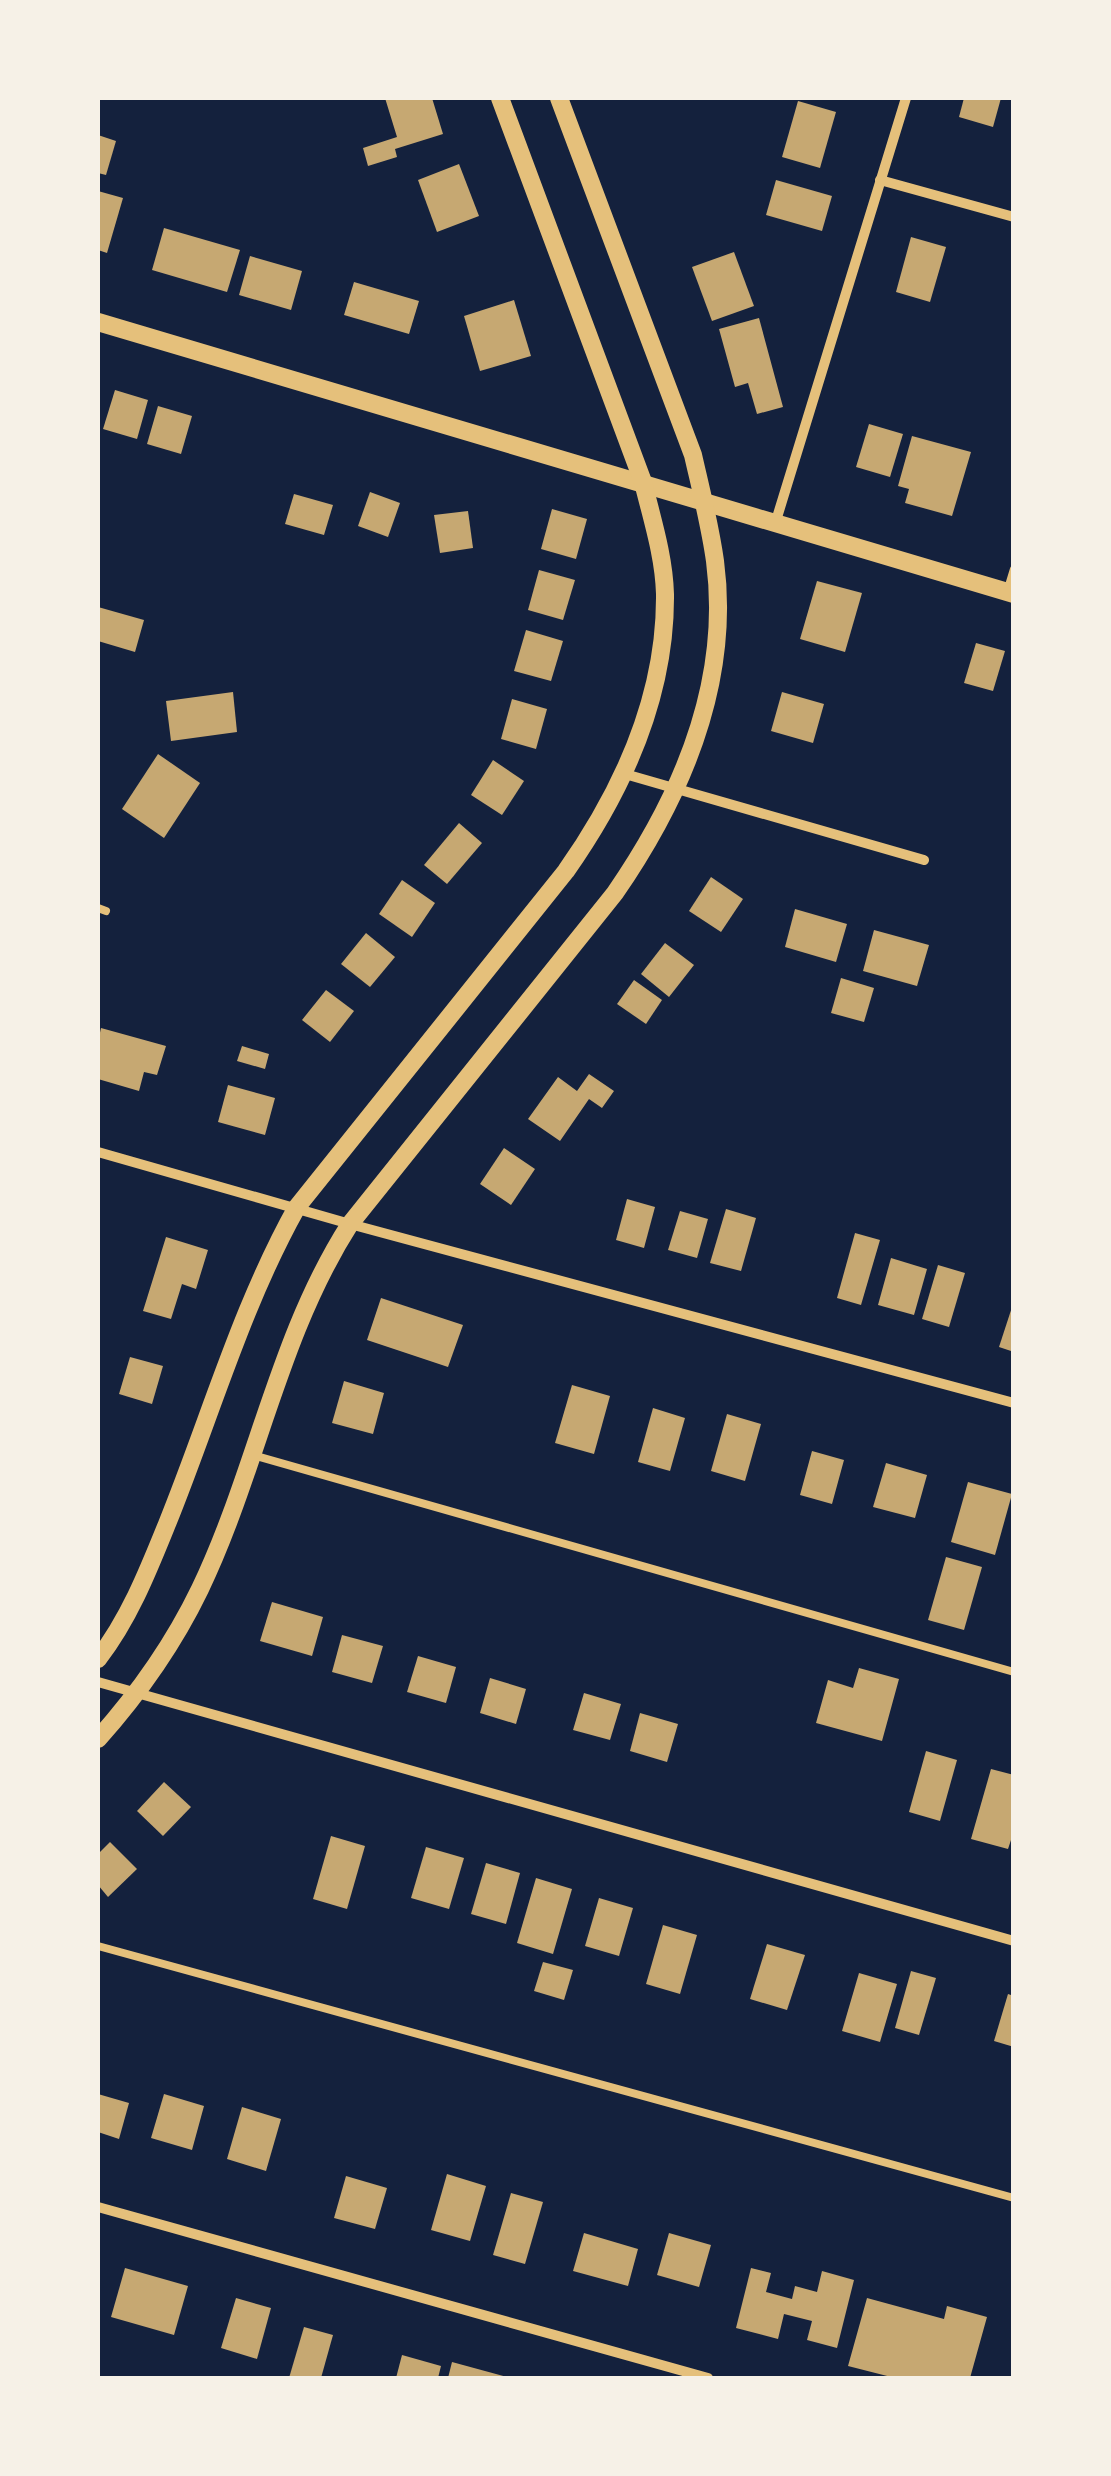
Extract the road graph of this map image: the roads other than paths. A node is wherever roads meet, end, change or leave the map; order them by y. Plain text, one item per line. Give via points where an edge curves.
1 (500, 98) edge
2 (559, 98) edge
3 (906, 98) edge
4 (880, 180) junction
5 (1014, 217) edge
6 (98, 322) edge
7 (643, 482) junction
8 (704, 502) junction
9 (775, 524) junction
10 (1014, 569) edge
11 (1010, 593) edge
12 (625, 774) junction
13 (676, 789) junction
14 (924, 860) dead end
15 (98, 1152) edge
16 (297, 1207) junction
17 (350, 1224) junction
18 (1014, 1402) edge
19 (252, 1455) junction
20 (98, 1659) edge
21 (1014, 1672) edge
22 (98, 1682) edge
23 (138, 1694) junction
24 (98, 1739) edge
25 (1014, 1941) edge
26 (98, 1946) edge
27 (1014, 2198) edge
28 (98, 2207) edge
29 (708, 2378) edge

1 - 7 street
2 - 8 street via 693,455
3 - 4 street
4 - 5 street
4 - 9 street
6 - 7 street
7 - 8 street
7 - 12 street via 665,595 659,663
8 - 9 street
8 - 13 street via 716,563 717,631 696,744
9 - 11 street
10 - 11 lane
12 - 13 street
12 - 16 street via 566,871
13 - 14 street
13 - 17 street via 615,893
15 - 16 street
16 - 17 street
16 - 20 street via 269,1258 140,1590
17 - 18 street
17 - 19 street via 307,1299
19 - 21 lane
19 - 23 street via 202,1586
22 - 23 street
23 - 24 street
23 - 25 street
26 - 27 lane
28 - 29 street

